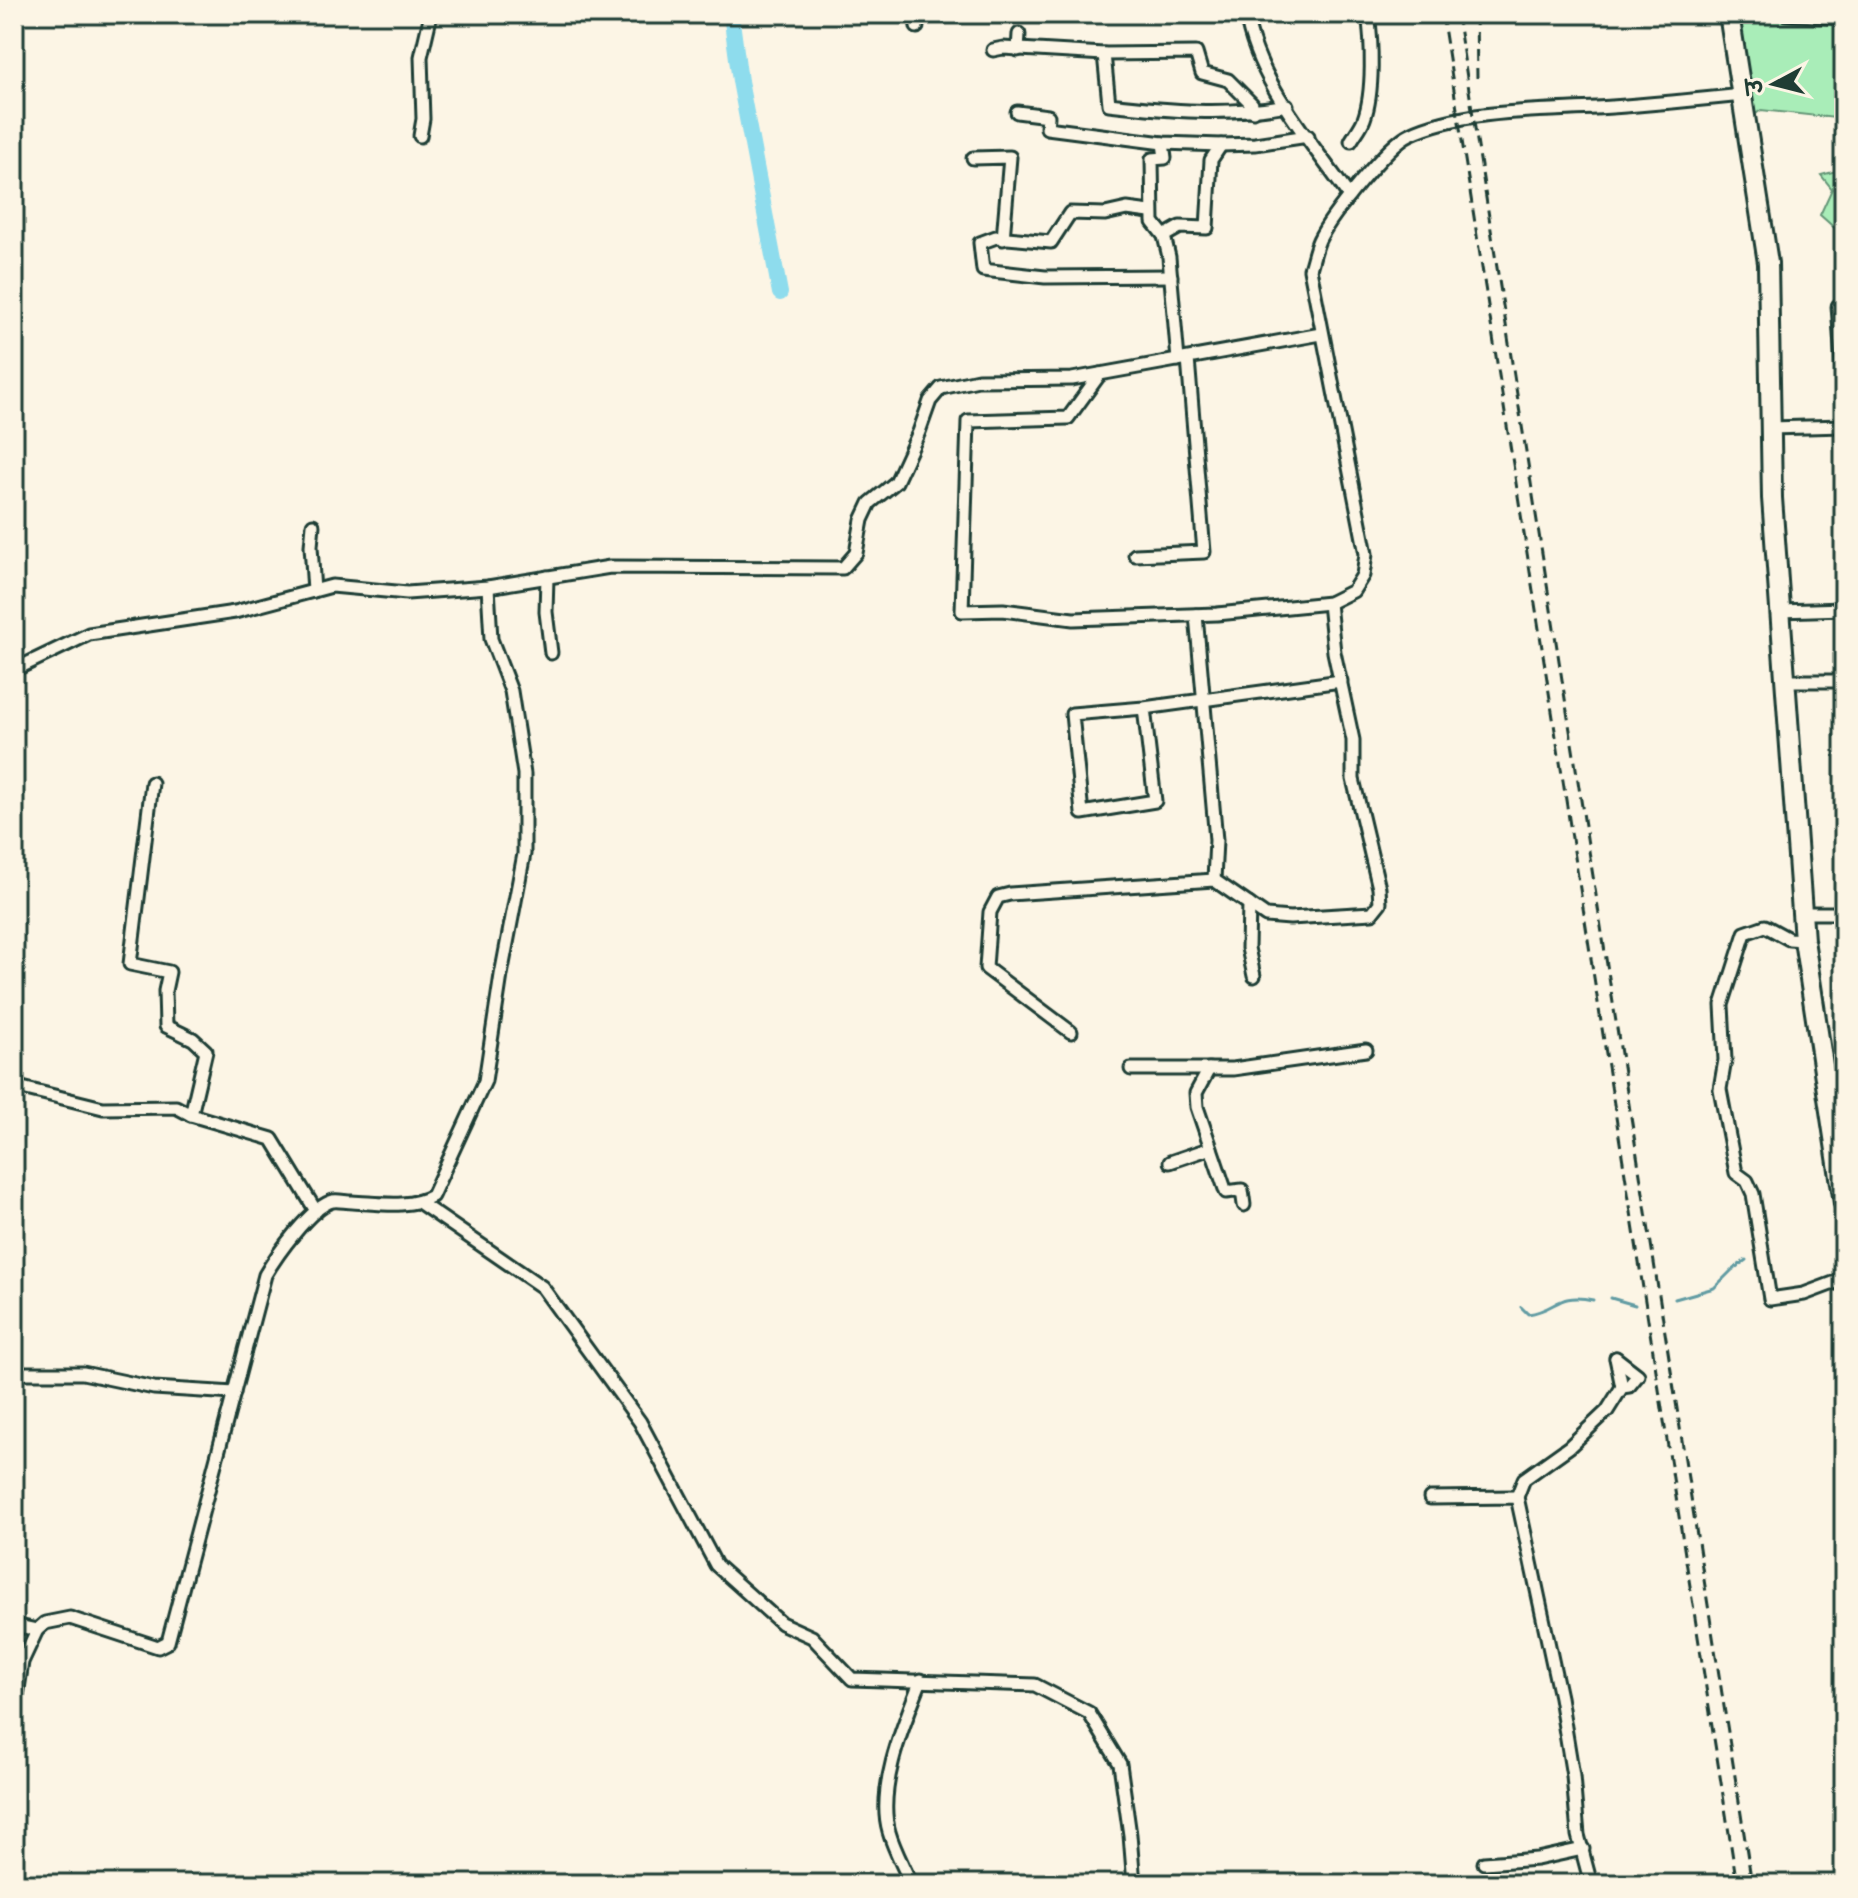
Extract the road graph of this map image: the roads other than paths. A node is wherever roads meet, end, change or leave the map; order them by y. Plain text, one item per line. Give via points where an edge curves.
1 (431, 14) edge
2 (916, 14) edge
3 (1246, 14) edge
4 (1368, 14) edge
5 (1729, 14) edge
6 (1786, 14) edge
7 (1844, 18) edge
8 (917, 27) dead end
9 (1019, 34) dead end
10 (993, 50) dead end
11 (1018, 50) junction
12 (1104, 54) junction
13 (1742, 95) junction
14 (1287, 105) junction
15 (1253, 111) junction
16 (1017, 112) dead end
17 (420, 136) dead end
18 (1308, 136) junction
19 (1351, 141) dead end
20 (1163, 143) junction
21 (1221, 145) junction
22 (973, 158) dead end
23 (1349, 196) junction
24 (1150, 212) dead end
25 (1164, 236) junction
26 (1003, 239) junction
27 (1171, 276) junction
28 (1838, 306) dead end
29 (1321, 334) junction
30 (1183, 359) junction
31 (1100, 374) junction
32 (1844, 388) edge
33 (1844, 426) edge
34 (1770, 428) junction
35 (313, 525) dead end
36 (1135, 555) dead end
37 (547, 577) junction
38 (488, 587) junction
39 (314, 591) junction
40 (1329, 603) junction
41 (1844, 609) edge
42 (1780, 611) junction
43 (1196, 615) junction
44 (551, 653) dead end
45 (14, 670) edge
46 (1341, 681) junction
47 (1785, 681) junction
48 (1844, 681) edge
49 (1203, 699) junction
50 (1144, 708) junction
51 (152, 783) dead end
52 (1214, 880) junction
53 (1249, 904) junction
54 (1802, 913) junction
55 (1844, 913) edge
56 (1804, 940) junction
57 (1254, 976) dead end
58 (1071, 1032) dead end
59 (1366, 1050) dead end
60 (1131, 1069) dead end
61 (1209, 1069) junction
62 (14, 1086) edge
63 (191, 1115) junction
64 (1211, 1148) junction
65 (1170, 1162) dead end
66 (420, 1203) junction
67 (1844, 1203) edge
68 (1244, 1205) dead end
69 (316, 1211) junction
70 (1844, 1279) edge
71 (14, 1373) edge
72 (1622, 1387) dead end
73 (234, 1393) junction
74 (1517, 1497) junction
75 (1430, 1498) dead end
76 (14, 1625) edge
77 (37, 1630) junction
78 (921, 1680) junction
79 (14, 1717) edge
80 (1583, 1849) junction
81 (1484, 1863) dead end
82 (911, 1884) edge
83 (1134, 1884) edge
84 (1591, 1884) edge

1 - 17 street via 421,57
2 - 8 street
3 - 14 street via 1249,35
4 - 19 street via 1368,102
5 - 13 main road
6 - 7 street
9 - 11 street
10 - 11 street
11 - 12 street
12 - 15 street via 1196,53 1202,73 1228,80
12 - 15 street via 1109,104 1209,113
13 - 23 street via 1479,116 1427,128 1397,143
13 - 34 main road via 1768,263
14 - 15 street
14 - 18 street
16 - 20 street via 1048,116 1047,128
18 - 21 street
18 - 23 street
20 - 21 street
20 - 25 street via 1165,158 1152,159 1153,222
21 - 25 street via 1211,160 1207,228 1180,227
22 - 26 street via 1010,157
23 - 29 street via 1320,239 1310,269
24 - 26 street via 1070,213 1051,242
25 - 27 street
26 - 27 street via 980,243 983,270 1045,277
27 - 30 street
28 - 32 street
29 - 30 street
29 - 40 street via 1366,554 1363,575 1353,591
30 - 31 street
30 - 36 street via 1204,552
31 - 37 street via 978,380 941,388 930,401 896,482 870,503 856,553 843,568 610,567
31 - 43 street via 1068,418 968,421 962,611 1073,619
33 - 34 street
34 - 42 main road
35 - 39 street
37 - 38 street
37 - 44 street
38 - 39 street via 407,593 332,586
38 - 66 street via 491,639 511,691 524,774 524,854 485,1081 432,1196
39 - 45 street via 235,612 89,634
40 - 43 street
40 - 46 street
41 - 42 street
42 - 47 main road
43 - 49 street
46 - 49 street
46 - 53 street via 1353,740 1353,779 1380,903 1372,913 1290,918 1266,916
47 - 48 street
47 - 54 main road
49 - 50 street
49 - 52 street via 1216,840
50 - 50 street via 1155,801 1082,813 1072,714
51 - 63 street via 130,964 169,972 166,1026 206,1051
52 - 53 street
52 - 58 street via 998,897 990,912 986,968
53 - 57 street via 1248,948
54 - 55 street
54 - 56 main road
56 - 67 main road
56 - 70 street via 1789,939 1765,926 1745,933 1722,1005 1722,1106 1736,1173 1753,1194 1770,1299 1804,1294
59 - 61 street
60 - 61 street
61 - 64 street via 1196,1093
62 - 63 street via 103,1108 176,1107
63 - 69 street via 272,1139
64 - 65 street
64 - 68 street via 1226,1192 1242,1190
66 - 69 street via 332,1201
66 - 78 street via 542,1287 640,1422 716,1565 781,1623 812,1637 852,1679
69 - 73 street via 265,1275
71 - 73 street via 83,1373 154,1388
72 - 74 street via 1607,1411 1569,1447 1524,1479
73 - 77 street via 168,1642 158,1647 70,1618
74 - 75 street
74 - 80 street via 1560,1697
76 - 77 street
77 - 79 street via 22,1662
78 - 82 street via 898,1738 886,1800 888,1830
78 - 83 street via 1035,1685 1089,1713 1120,1764
80 - 81 street
80 - 84 street

